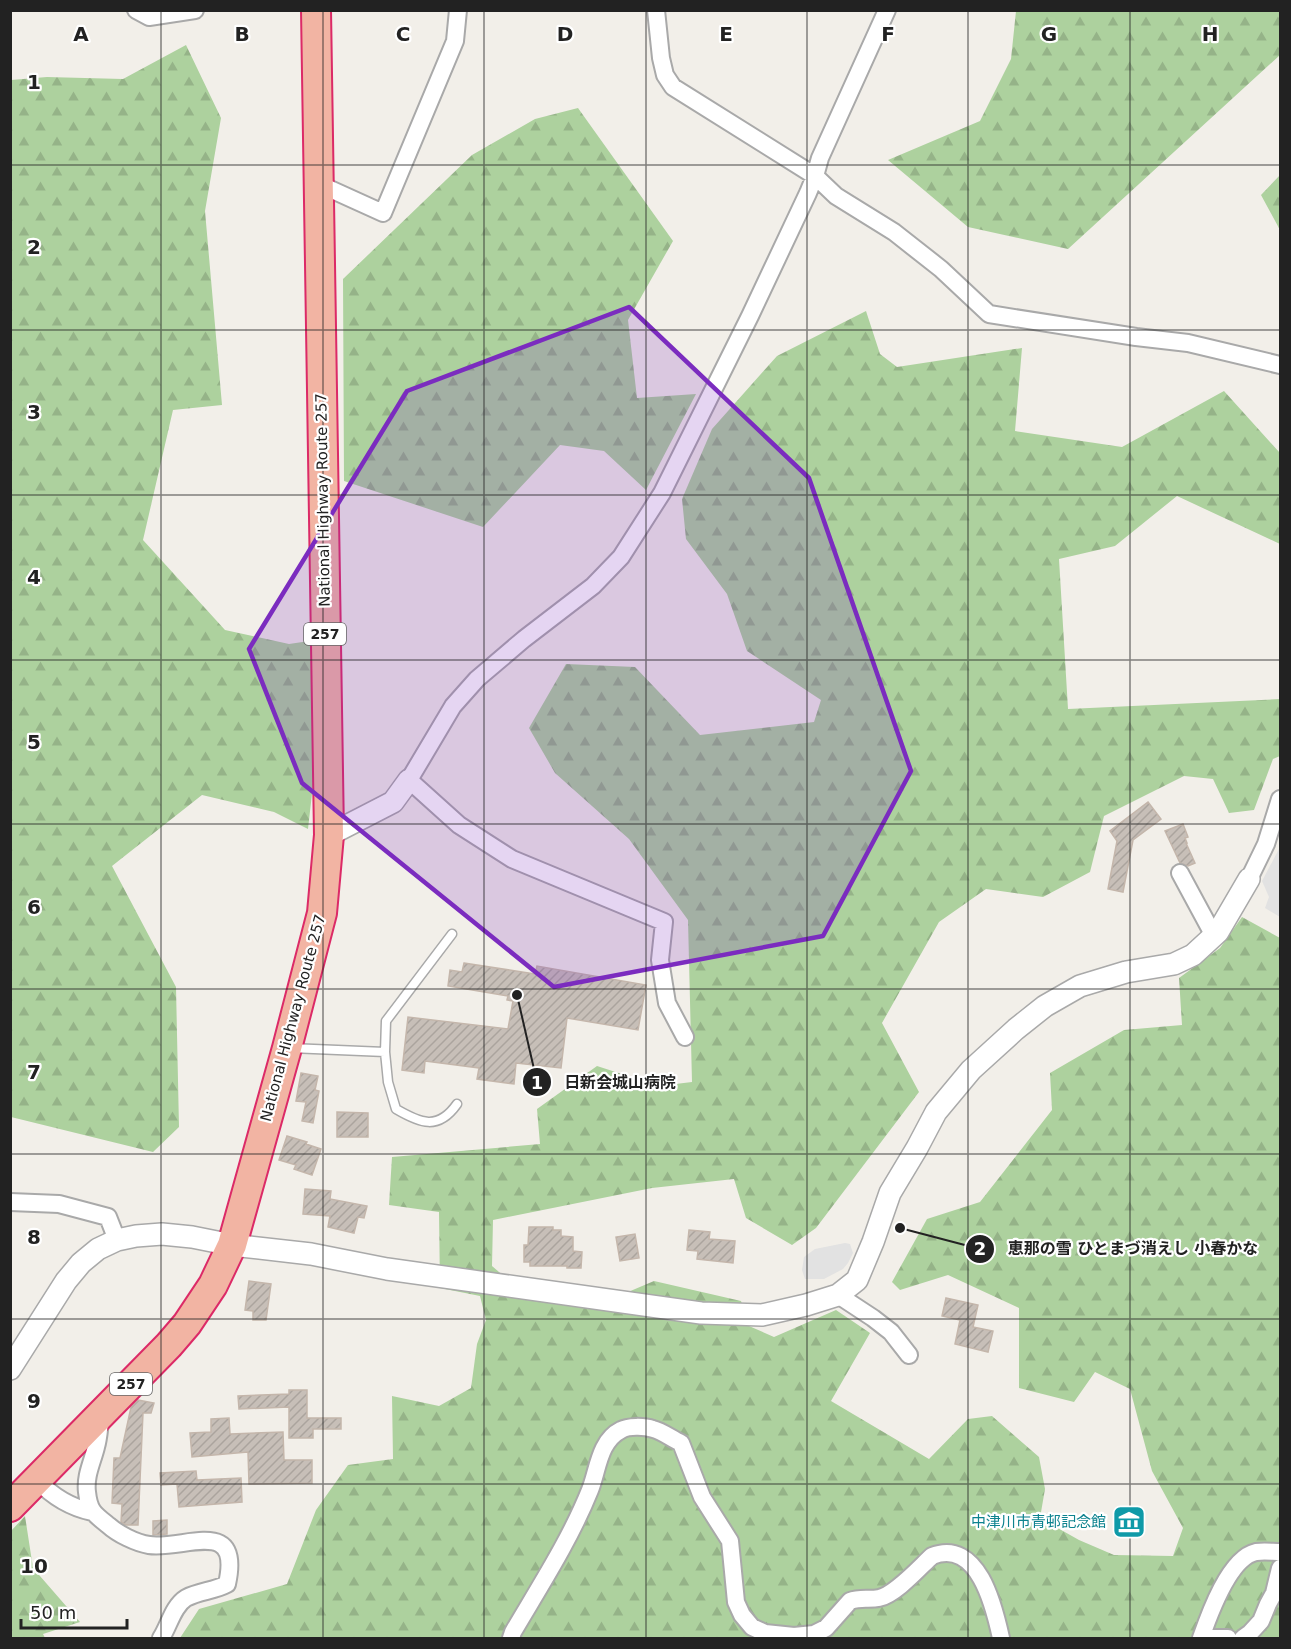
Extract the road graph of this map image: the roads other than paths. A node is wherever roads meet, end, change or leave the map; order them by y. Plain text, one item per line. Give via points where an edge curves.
1 (136, 10) edge
2 (195, 10) edge
3 (316, 10) edge
4 (458, 10) edge
5 (656, 10) edge
6 (888, 10) edge
7 (815, 176) junction
8 (319, 184) junction
9 (1281, 365) edge
10 (409, 780) junction
11 (1281, 800) edge
12 (329, 836) junction
13 (1180, 873) dead end
14 (1249, 879) joint
15 (453, 934) dead end
16 (1214, 936) junction
17 (684, 1038) dead end
18 (287, 1048) junction
19 (385, 1052) junction
20 (457, 1104) dead end
21 (10, 1202) edge
22 (117, 1240) junction
23 (232, 1245) junction
24 (838, 1295) junction
25 (909, 1355) dead end
26 (10, 1368) edge
27 (101, 1414) junction
28 (37, 1480) junction
29 (10, 1507) edge
30 (92, 1512) junction
31 (1281, 1552) edge
32 (1281, 1568) edge
33 (161, 1638) edge
34 (511, 1638) edge
35 (1001, 1638) edge
36 (1201, 1638) edge
37 (1208, 1638) edge
38 (1228, 1638) edge
39 (1243, 1638) edge

1 - 2 street via 149,17
3 - 8 highway, National Highway Route 257 / 257
4 - 8 street via 455,41 383,213
5 - 7 street via 661,58 673,87
6 - 7 street
7 - 9 street via 836,196 894,232 941,269 989,314 1188,343
7 - 10 street via 662,493 621,557 593,586 477,679 453,706
8 - 12 highway, National Highway Route 257 / 257
10 - 12 street via 393,802
10 - 17 street via 459,825 512,859 664,922 660,960 667,1003
11 - 14 street
12 - 18 highway, National Highway Route 257 / 257 via 322,914
13 - 16 street
14 - 16 street
15 - 19 lane via 386,1021
16 - 24 street via 1193,955 1174,964 1126,972 1080,986 1045,1006 971,1070 936,1112 890,1192 857,1280
18 - 19 lane
18 - 23 highway, National Highway Route 257 / 257
19 - 20 lane via 396,1109 417,1121 436,1122 450,1114
21 - 22 street via 59,1204 108,1217
22 - 23 street via 162,1234
22 - 26 street via 98,1249 73,1272
23 - 24 street via 701,1313 762,1315
23 - 27 highway, National Highway Route 257 / 257 via 213,1285 187,1324
24 - 25 street via 891,1332
27 - 28 highway, National Highway Route 257 / 257
27 - 30 street via 97,1445 87,1475
28 - 29 highway, National Highway Route 257 / 257
28 - 30 street via 49,1493
30 - 33 street via 112,1528 148,1545 210,1540 224,1546 230,1557 227,1584 186,1598 176,1607
31 - 36 street via 1257,1552 1237,1564
32 - 39 street via 1261,1621
34 - 35 street via 565,1543 605,1447 612,1435 631,1427 653,1429 681,1443 702,1497 730,1541 736,1602 752,1627 765,1633 814,1634 826,1628 850,1601 890,1595 932,1556 952,1552 976,1570 995,1611
37 - 38 street

